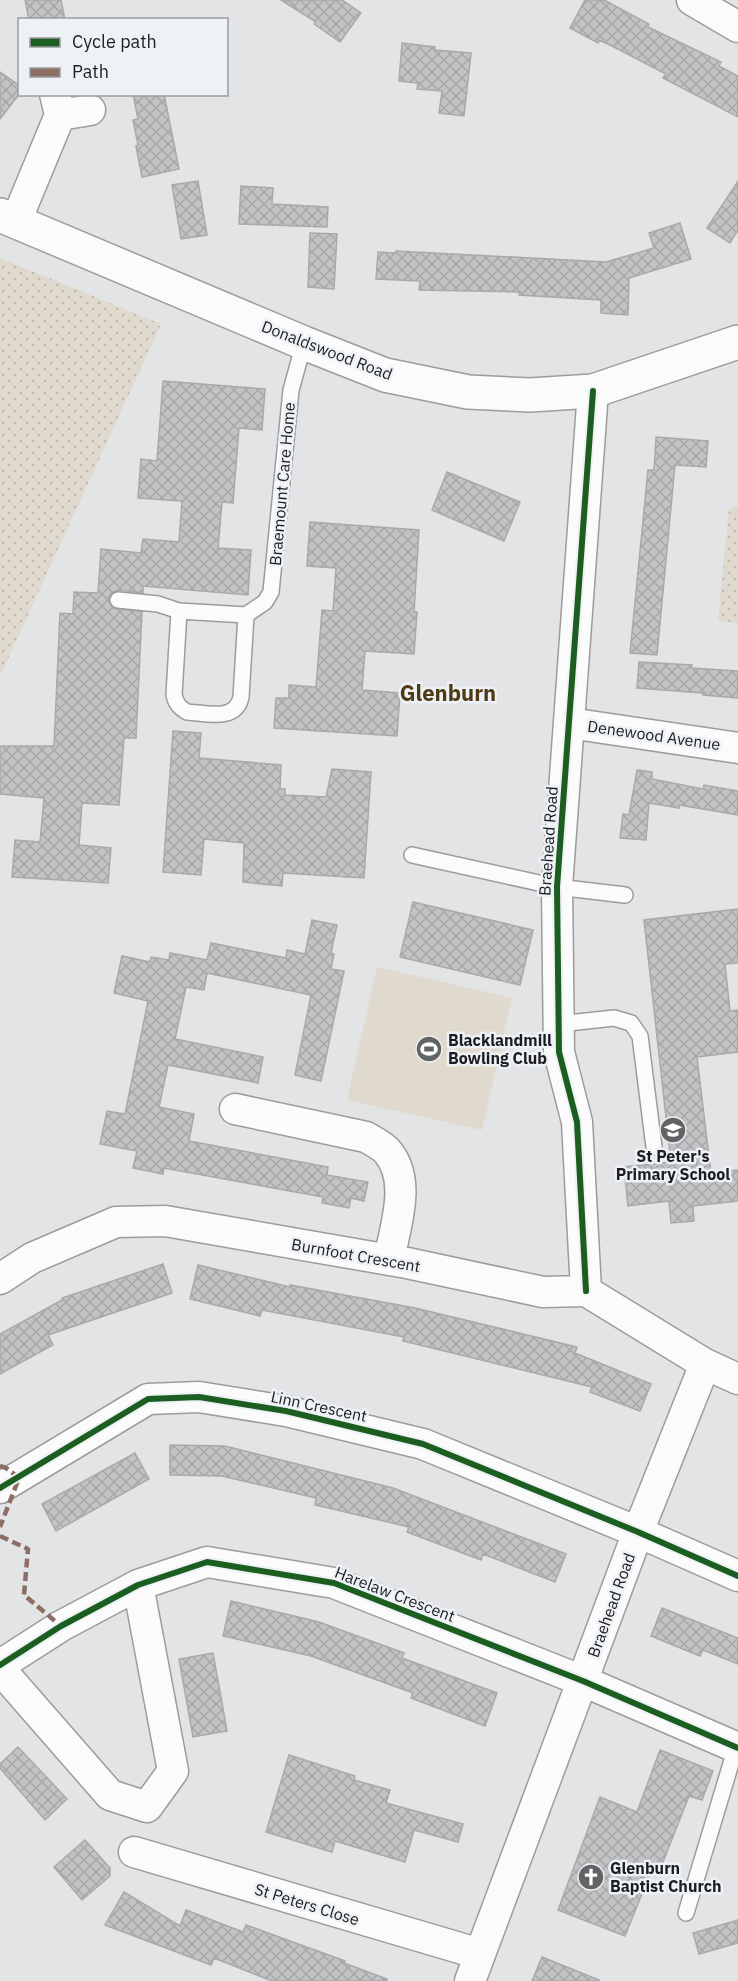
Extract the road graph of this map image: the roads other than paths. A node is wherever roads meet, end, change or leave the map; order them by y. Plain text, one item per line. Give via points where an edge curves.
1 (692, 0) edge
2 (738, 27) edge
3 (58, 105) edge
4 (90, 110) dead end
5 (8, 218) edge
6 (738, 342) edge
7 (304, 344) junction
8 (593, 391) junction
9 (118, 600) dead end
10 (179, 611) junction
11 (246, 615) junction
12 (569, 723) junction
13 (738, 748) edge
14 (412, 855) dead end
15 (557, 887) junction
16 (625, 895) dead end
17 (559, 1024) junction
18 (235, 1109) dead end
19 (654, 1147) dead end
20 (389, 1260) junction
21 (0, 1279) edge
22 (586, 1291) junction
23 (705, 1364) junction
24 (738, 1378) edge
25 (0, 1488) edge
26 (638, 1532) junction
27 (738, 1576) edge
28 (138, 1585) junction
29 (0, 1667) edge
30 (583, 1681) junction
31 (737, 1747) edge
32 (134, 1852) dead end
33 (686, 1913) dead end
34 (475, 1968) edge

1 - 2 street
3 - 4 street
3 - 5 street
5 - 7 street, Donaldswood Road
6 - 8 street, Donaldswood Road
7 - 8 street, Donaldswood Road via 385,375 468,392 530,395
7 - 11 lane, Braemount Care Home via 291,390 271,592 265,602
8 - 12 street, Braehead Road
9 - 10 lane via 158,604
10 - 11 lane
10 - 11 lane via 174,695 187,712 226,714 237,708
12 - 13 street, Denewood Avenue
12 - 15 street, Braehead Road
14 - 15 lane
15 - 16 lane
15 - 17 street, Braehead Road
17 - 19 lane via 614,1018 632,1023 640,1036
17 - 22 street, Braehead Road via 559,1052 577,1122
18 - 20 street via 366,1137 385,1149 401,1179
20 - 21 street, Burnfoot Crescent via 165,1221 116,1222 32,1258
20 - 22 street, Burnfoot Crescent via 543,1292
22 - 23 street
23 - 24 street
23 - 26 street, Braehead Road
25 - 26 street, Linn Crescent via 148,1399 199,1397 286,1412 423,1444
26 - 27 street, Linn Crescent
26 - 30 street, Braehead Road
28 - 29 street, Harelaw Crescent via 61,1626
28 - 29 street, Harelaw Crescent via 173,1771 147,1807 110,1795
28 - 30 street, Harelaw Crescent via 207,1562 334,1583
30 - 31 street, Harelaw Crescent
30 - 34 street, Braehead Road
31 - 33 lane
32 - 34 street, St Peters Close

